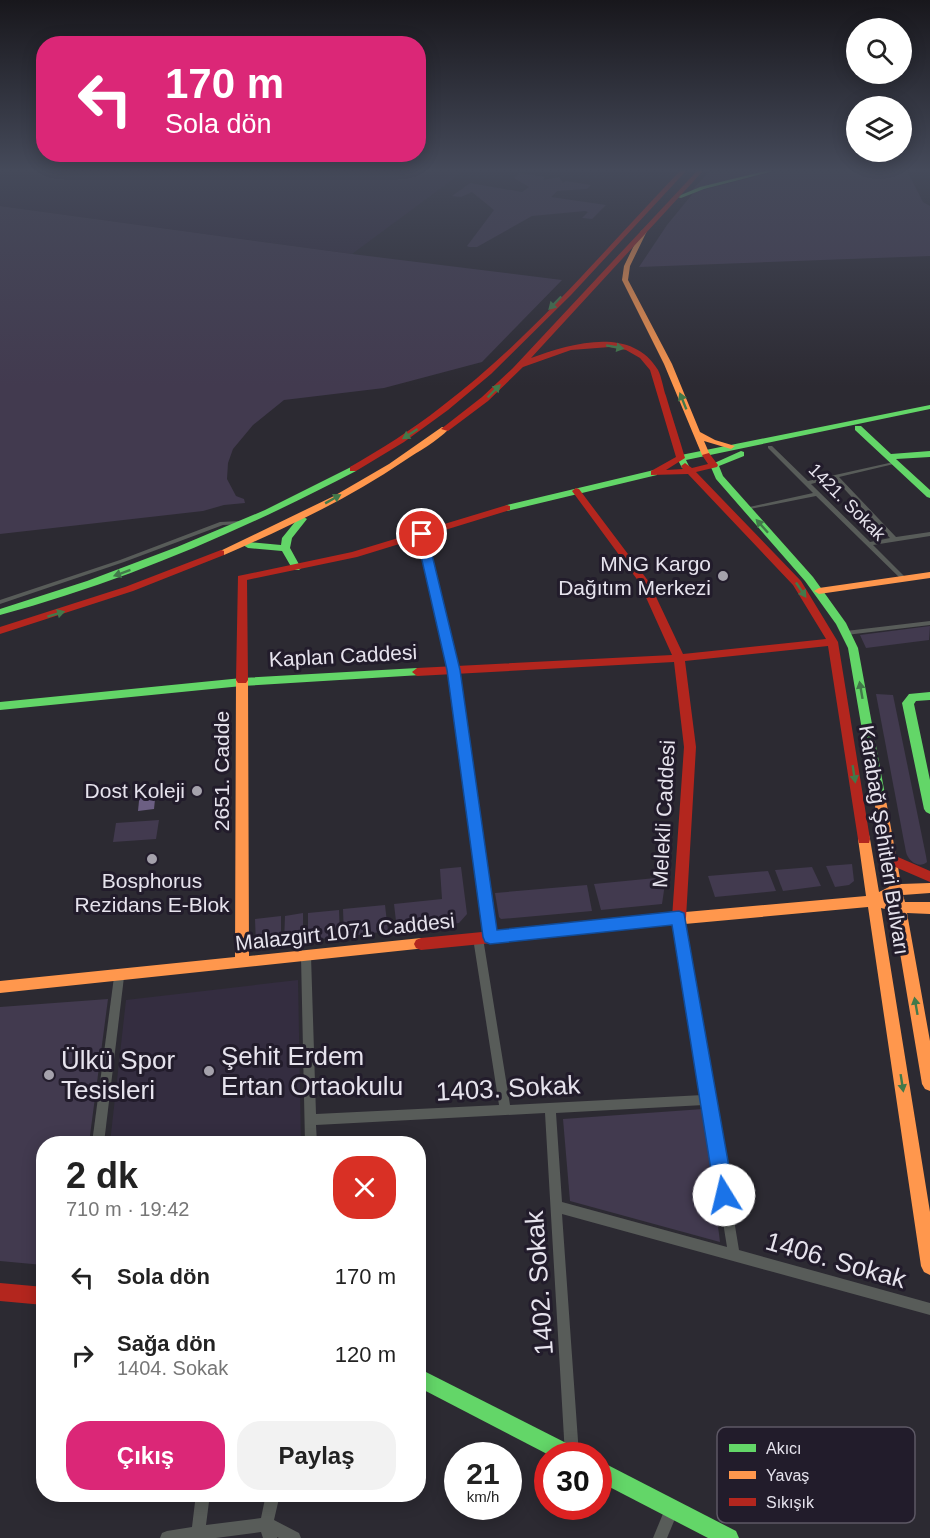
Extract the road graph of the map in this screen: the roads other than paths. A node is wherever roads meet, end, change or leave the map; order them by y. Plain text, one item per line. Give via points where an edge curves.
1 (612, 243) edge
2 (633, 243) edge
3 (638, 243) edge
4 (519, 366) junction
5 (930, 407) edge
6 (930, 413) edge
7 (858, 428) junction
8 (695, 432) junction
9 (742, 447) junction
10 (770, 447) junction
11 (706, 454) junction
12 (930, 454) edge
13 (681, 458) junction
14 (893, 460) junction
15 (714, 465) junction
16 (690, 470) junction
17 (654, 473) junction
18 (835, 476) junction
19 (807, 483) junction
20 (576, 490) junction
21 (929, 492) edge
22 (818, 494) junction
23 (747, 509) junction
24 (306, 514) junction
25 (245, 522) junction
26 (422, 534) junction
27 (930, 534) edge
28 (895, 540) junction
29 (868, 544) junction
30 (242, 545) junction
31 (285, 548) junction
32 (296, 568) junction
33 (930, 575) edge
34 (904, 579) junction
35 (819, 591) junction
36 (1, 606) edge
37 (930, 623) edge
38 (0, 631) edge
39 (846, 633) junction
40 (833, 642) junction
41 (679, 658) junction
42 (453, 670) junction
43 (242, 682) junction
44 (930, 696) edge
45 (0, 706) edge
46 (930, 809) edge
47 (891, 859) junction
48 (930, 877) edge
49 (930, 888) edge
50 (896, 890) junction
51 (874, 901) junction
52 (899, 907) junction
53 (930, 909) edge
54 (679, 918) junction
55 (484, 938) junction
56 (306, 956) junction
57 (242, 963) junction
58 (119, 976) junction
59 (0, 987) edge
60 (930, 1084) edge
61 (709, 1100) junction
62 (550, 1108) junction
63 (505, 1110) junction
64 (310, 1120) junction
65 (99, 1136) edge
66 (311, 1136) edge
67 (556, 1206) junction
68 (734, 1255) junction
69 (930, 1266) edge
70 (0, 1292) edge
71 (36, 1295) edge
72 (930, 1309) edge
73 (426, 1381) edge
74 (546, 1442) edge
75 (570, 1442) edge
76 (612, 1477) edge
77 (201, 1502) edge
78 (272, 1502) edge
79 (672, 1509) junction
80 (268, 1531) edge
81 (198, 1534) junction
82 (228, 1534) edge
83 (167, 1538) edge
84 (294, 1538) edge
85 (660, 1538) edge
86 (729, 1538) edge

1 -> 25 main road via 483,376 419,428 330,482
2 - 4 main road
8 -> 3 main road, Karabağ Şehitleri Bulvarı via 668,364 625,280
4 -> 13 main road, Karabağ Şehitleri Bulvarı via 551,351 580,346 608,345 642,355 654,369
24 -> 4 main road via 447,429 487,398
5 - 9 main road
6 - 7 main road
7 - 10 main road
7 - 14 main road
8 - 9 main road via 712,442
8 - 11 main road, Karabağ Şehitleri Bulvarı
9 - 11 main road
10 - 15 main road
10 - 19 street, 1421. Sokak
11 - 13 main road
11 - 15 main road, Karabağ Şehitleri Bulvarı
12 - 14 main road
13 - 16 main road, Karabağ Şehitleri Bulvarı
13 - 17 main road
14 - 18 street
14 - 21 main road
15 - 16 main road
15 - 23 main road, Karabağ Şehitleri Bulvarı via 723,483
16 - 17 main road
16 -> 40 main road, Karabağ Şehitleri Bulvarı via 797,583
17 - 20 main road
18 - 19 street
18 - 28 street
19 - 22 street, 1421. Sokak
20 - 26 main road
20 - 41 main road, Melekli Caddesi via 644,582
22 - 23 street
22 - 29 street, 1421. Sokak
35 -> 23 main road, Karabağ Şehitleri Bulvarı
24 - 30 main road
24 - 31 main road via 291,531
25 -> 36 main road via 124,572
25 - 36 street via 222,523
26 - 32 main road
26 - 42 street
27 - 28 street
28 - 29 street
29 - 34 street, 1421. Sokak
30 - 31 main road
38 -> 30 main road via 89,604
31 - 32 main road
32 - 43 main road, 2651. Cadde via 242,579
33 - 34 main road
34 - 35 main road
35 - 39 main road, Karabağ Şehitleri Bulvarı
37 - 39 street
47 -> 39 main road, Karabağ Şehitleri Bulvarı via 855,653
40 - 41 main road, Kaplan Caddesi
40 -> 51 main road, Karabağ Şehitleri Bulvarı
41 - 42 main road, Kaplan Caddesi
41 - 54 main road, Melekli Caddesi via 690,747
42 - 43 main road, Kaplan Caddesi
42 - 55 street
43 - 45 main road, Kaplan Caddesi
43 - 57 main road, 2651. Cadde
44 - 46 main road via 913,697 908,703
47 - 48 main road
47 - 50 main road, Karabağ Şehitleri Bulvarı
49 - 50 main road
50 - 51 main road
50 - 52 main road, Karabağ Şehitleri Bulvarı
51 - 52 main road
51 - 54 main road, Malazgirt 1071 Caddesi
51 -> 69 main road, Karabağ Şehitleri Bulvarı
52 - 53 main road
60 -> 52 main road, Karabağ Şehitleri Bulvarı
54 - 55 main road, Malazgirt 1071 Caddesi
54 - 61 street
55 - 56 main road, Malazgirt 1071 Caddesi
55 - 63 street
56 - 57 main road, Malazgirt 1071 Caddesi
56 - 64 street
57 - 58 main road, Malazgirt 1071 Caddesi
58 - 59 main road, Malazgirt 1071 Caddesi
58 - 65 street
61 - 62 street, 1403. Sokak
61 - 68 street
62 - 63 street, 1403. Sokak
62 - 67 street, 1402. Sokak
63 - 64 street, 1403. Sokak
64 - 66 street
67 - 68 street, 1406. Sokak
67 - 75 street, 1402. Sokak
68 - 72 street, 1406. Sokak
70 - 71 main road
73 - 74 main road
76 - 79 main road
77 - 81 street
78 - 80 street
79 - 85 street
79 - 86 main road
80 - 82 street
80 - 84 street
81 - 82 street
81 - 83 street

